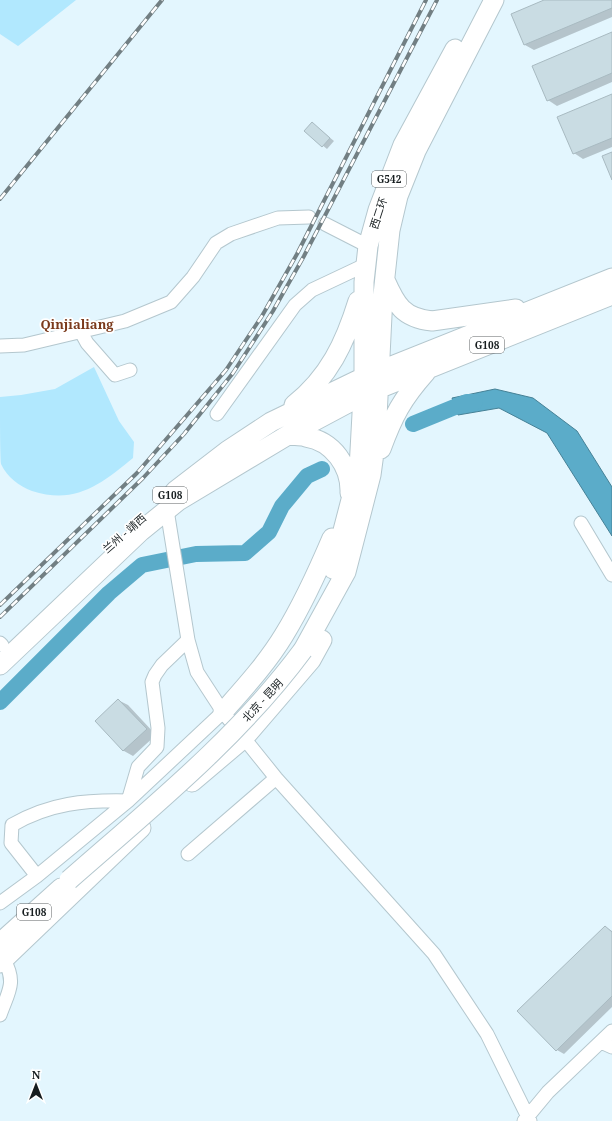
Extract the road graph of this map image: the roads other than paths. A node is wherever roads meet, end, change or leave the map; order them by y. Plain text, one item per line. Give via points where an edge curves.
1 (481, 0) edge
2 (494, 0) edge
3 (309, 217) dead end
4 (325, 224) dead end
5 (368, 246) junction
6 (365, 274) junction
7 (612, 278) edge
8 (385, 280) junction
9 (612, 295) edge
10 (548, 305) junction
11 (81, 332) junction
12 (0, 346) edge
13 (430, 368) junction
14 (130, 370) dead end
15 (371, 383) junction
16 (217, 414) dead end
17 (271, 422) junction
18 (288, 435) junction
19 (371, 475) junction
20 (357, 503) junction
21 (167, 510) junction
22 (580, 523) dead end
23 (612, 575) edge
24 (188, 640) junction
25 (1, 645) edge
26 (0, 665) edge
27 (223, 712) junction
28 (244, 738) junction
29 (276, 778) junction
30 (128, 801) junction
31 (188, 854) dead end
32 (37, 876) junction
33 (66, 877) junction
34 (0, 903) edge
35 (0, 932) edge
36 (1, 955) edge
37 (0, 1015) edge
38 (612, 1031) edge
39 (606, 1044) edge
40 (527, 1119) edge

1 - 5 highway, 西二环 / G542 via 403,145 378,210
2 - 8 highway, 西二环 / G542 via 416,152 398,196 390,230
3 - 11 street via 278,218 231,234 216,243 193,277 171,302 125,321
4 - 5 street
5 - 6 highway, 西二环 / G542
6 - 15 highway, 西二环 / G542
6 - 16 street via 312,290 295,304
6 - 17 highway via 348,333 330,366 301,399
7 - 10 highway, G108
8 - 10 highway via 397,305 407,315 420,320 432,321
8 - 15 highway, 西二环 / G542
9 - 13 highway, G108
10 - 15 highway, G108
11 - 12 street via 24,345
11 - 14 street via 115,376
13 - 15 highway, G108
13 - 19 highway via 398,407
15 - 17 highway, 兰州 - 靖西 / G108
15 - 18 highway, 兰州 - 靖西 / G108
15 - 19 highway, 北京 - 昆明 / G108
15 - 20 highway, 北京 - 昆明 / G108
17 - 25 highway, 兰州 - 靖西 / G108 via 227,451 128,527
18 - 20 highway via 314,439 332,450 345,468
18 - 21 highway, 兰州 - 靖西 / G108
19 - 20 highway, 北京 - 昆明 / G108
20 - 27 highway via 284,635 258,672
20 - 28 highway via 341,606 311,660
20 - 33 highway, 北京 - 昆明 / G108 via 335,566 299,647 270,679
21 - 24 street
21 - 26 highway, 兰州 - 靖西 / G108 via 141,531
22 - 23 street
24 - 27 street via 197,672
24 - 30 street via 155,675 152,682 158,728 157,747 138,767
27 - 28 street
27 - 30 street
28 - 29 street
28 - 36 highway via 158,812
29 - 31 street
29 - 40 street via 434,954 486,1034
30 - 32 street
30 - 32 street via 89,800 62,804 28,816 12,825 12,843
32 - 34 street
33 - 35 highway, 北京 - 昆明 / G108
33 - 36 highway, 北京 - 昆明 / G108
36 - 37 street via 11,971 12,982
38 - 39 street
39 - 40 street via 548,1092

